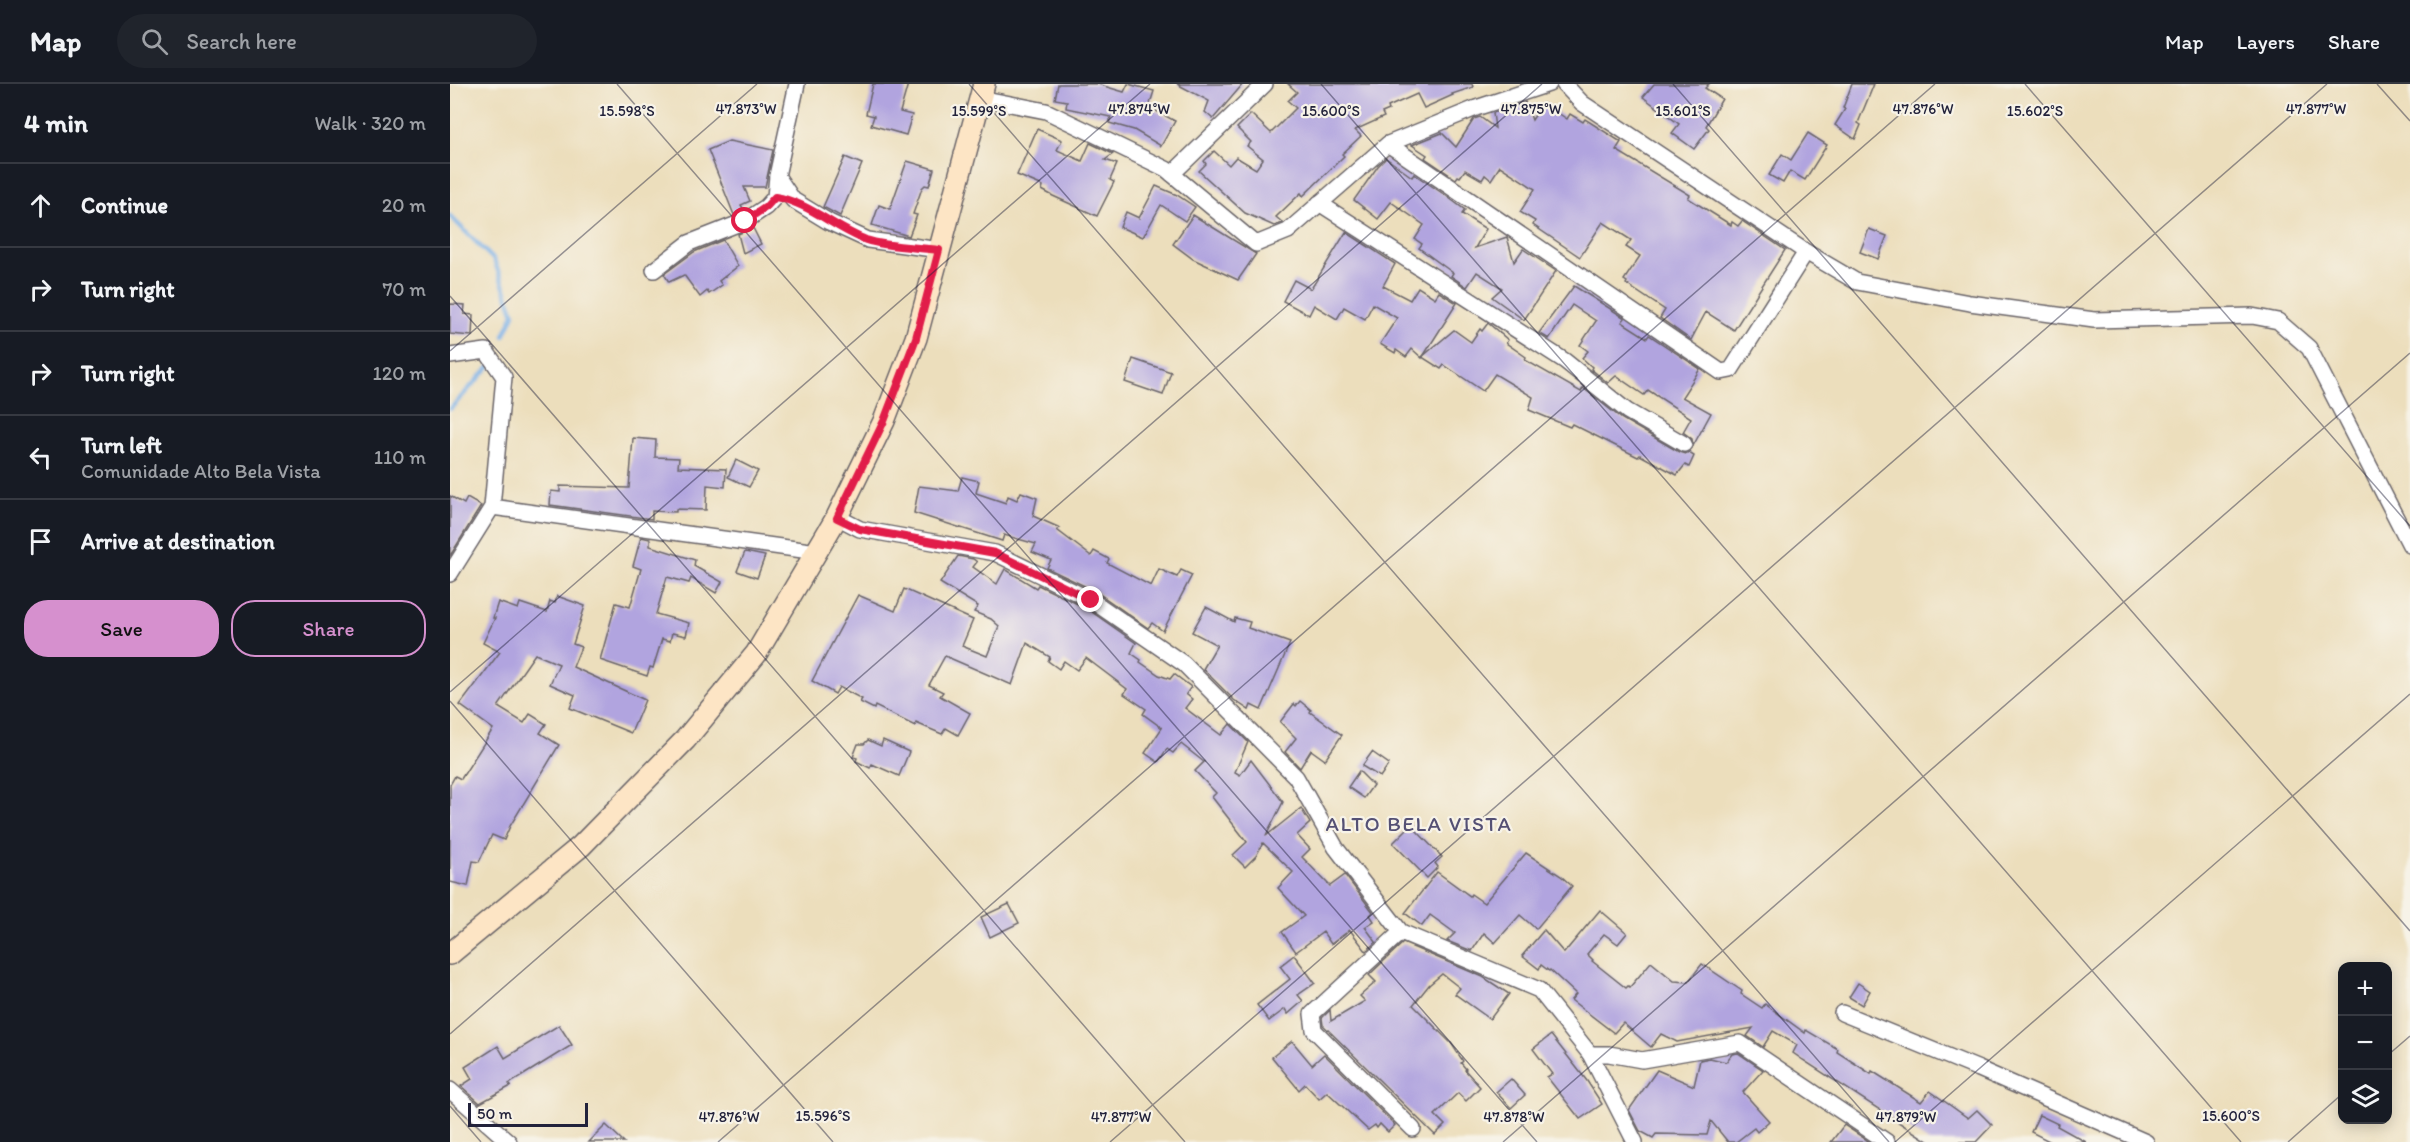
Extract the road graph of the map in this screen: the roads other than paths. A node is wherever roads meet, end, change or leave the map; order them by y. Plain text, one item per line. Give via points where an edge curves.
1 (797, 84) edge
2 (1265, 84) edge
3 (1549, 84) edge
4 (1564, 84) edge
5 (982, 91) edge
6 (1388, 144) junction
7 (1172, 174) junction
8 (777, 176) junction
9 (775, 197) junction
10 (793, 200) junction
11 (1319, 203) junction
12 (939, 250) junction
13 (1806, 252) junction
14 (654, 270) dead end
15 (450, 357) edge
16 (1684, 444) dead end
17 (492, 507) junction
18 (837, 518) junction
19 (2410, 544) edge
20 (817, 552) junction
21 (450, 574) edge
22 (1401, 932) junction
23 (450, 954) edge
24 (1842, 1013) dead end
25 (1590, 1054) junction
26 (450, 1090) edge
27 (1413, 1129) dead end
28 (509, 1142) edge
29 (1635, 1142) edge
30 (1887, 1142) edge
31 (2146, 1142) edge

1 - 8 street
2 - 7 street
3 - 6 street via 1476,108
4 - 13 street via 1582,103
5 - 7 street via 1046,111
5 - 12 main road
6 - 11 street
6 - 13 street via 1721,372 1731,370
7 - 11 street via 1256,244 1288,231
8 - 9 street
8 - 10 street
9 - 10 street
9 - 14 street via 745,221 689,243
10 - 12 street via 868,240
11 - 16 street via 1565,361 1627,411
12 - 18 main road via 916,338 884,421
13 - 19 street via 1857,282 1970,303 2094,320 2252,316 2278,321 2309,348
15 - 17 street via 486,351 504,377
17 - 20 street
17 - 21 street
18 - 20 main road
18 - 22 street via 860,529 995,553 1091,600 1184,664 1296,777 1336,848
20 - 23 main road via 756,654 685,740 581,846
22 - 25 street via 1539,990
22 - 27 street via 1312,1014 1314,1030
24 - 31 street
25 - 29 street
25 - 30 street via 1609,1053 1642,1060 1740,1043
26 - 28 street

